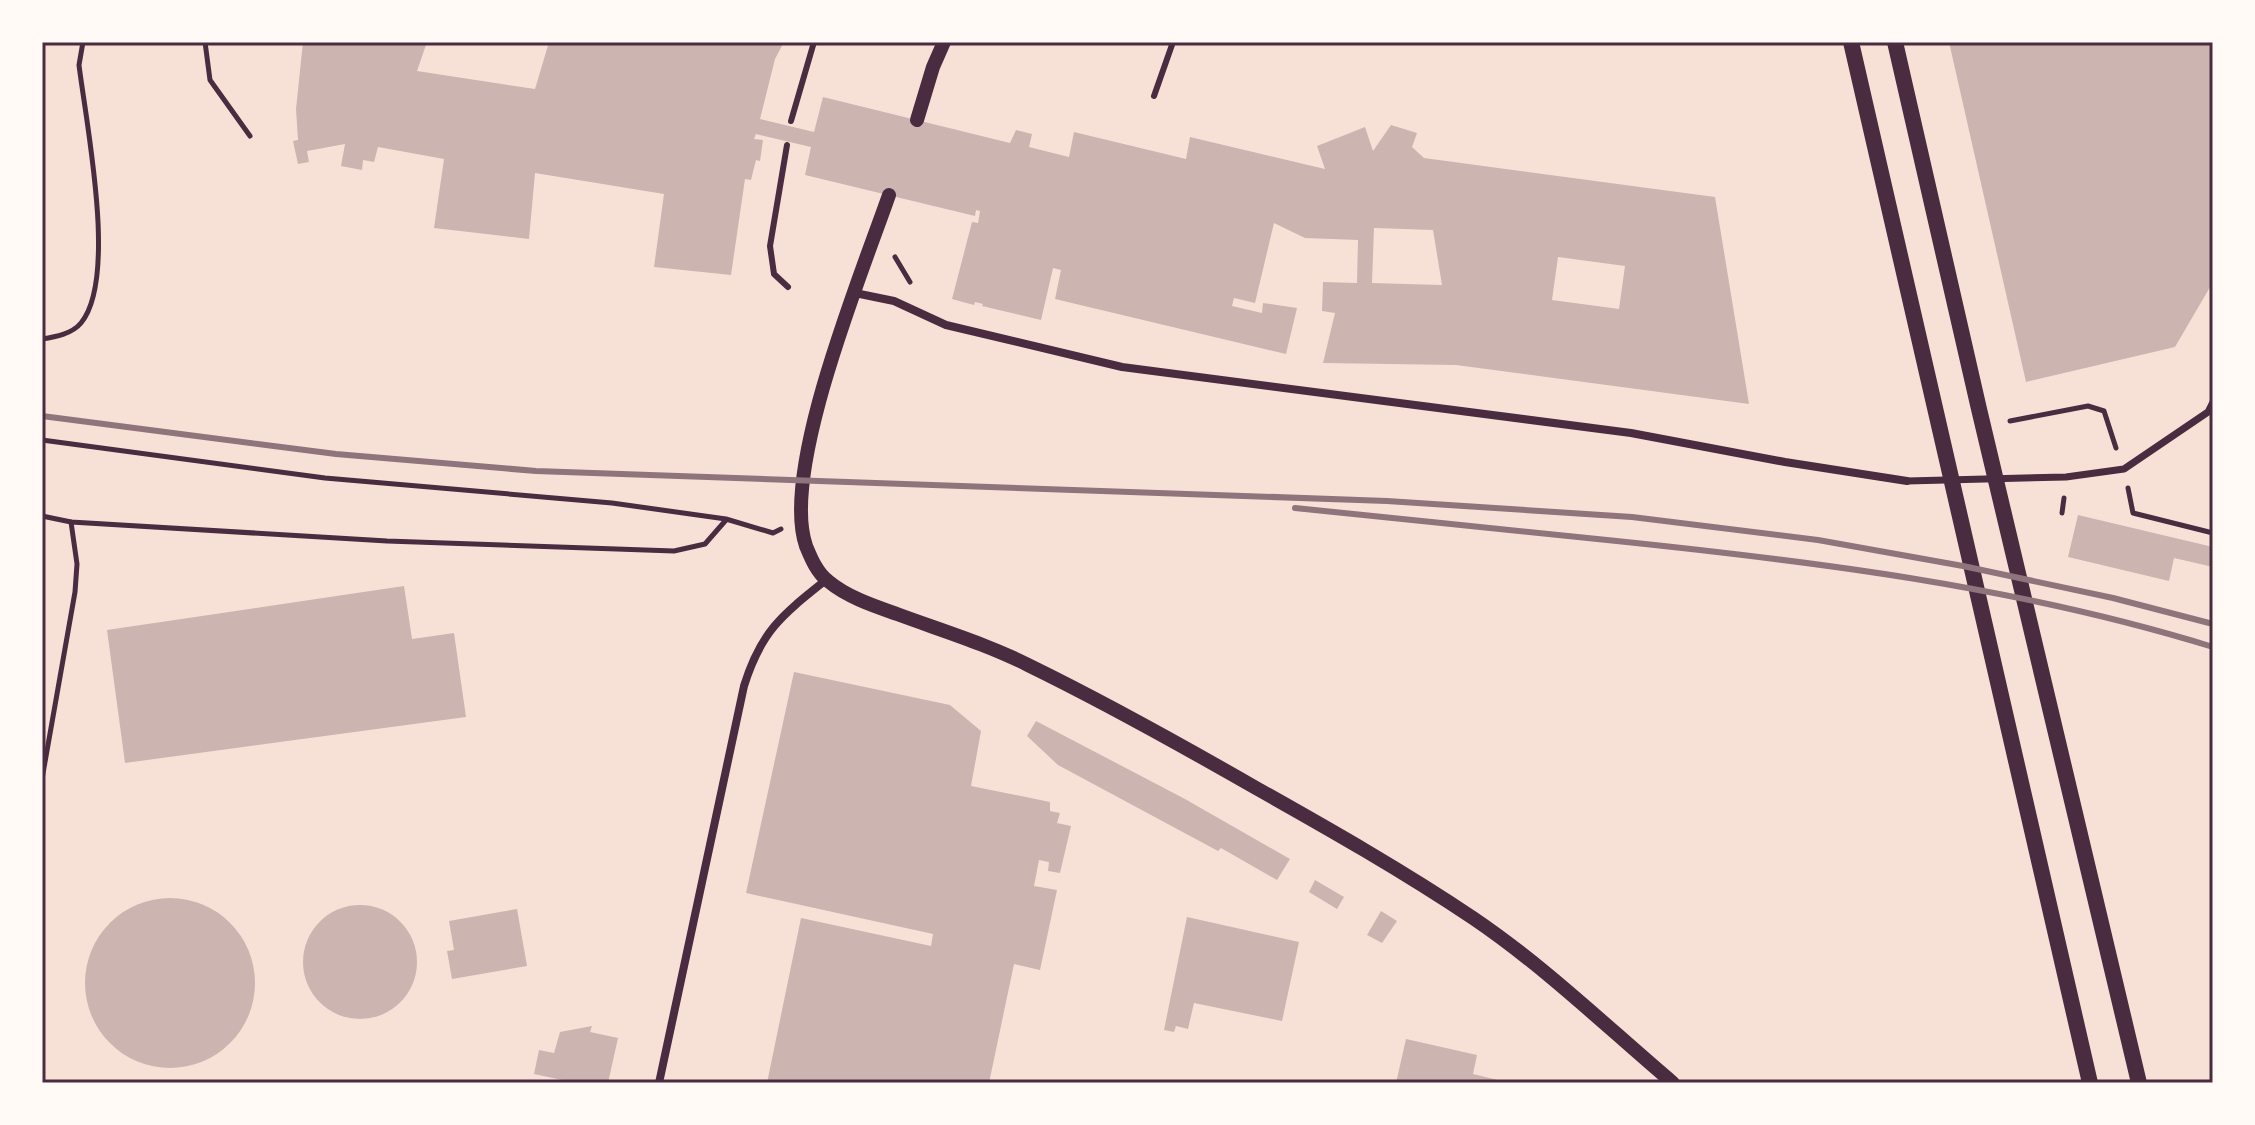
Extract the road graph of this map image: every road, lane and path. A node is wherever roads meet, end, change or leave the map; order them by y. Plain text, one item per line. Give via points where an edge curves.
1 (83, 42) edge
2 (205, 42) edge
3 (814, 42) edge
4 (944, 42) edge
5 (1173, 42) edge
6 (1851, 42) edge
7 (1895, 42) edge
8 (1154, 96) dead end
9 (917, 120) dead end
10 (791, 121) dead end
11 (250, 136) dead end
12 (787, 145) dead end
13 (889, 195) dead end
14 (894, 252) dead end
15 (788, 287) dead end
16 (855, 293) junction
17 (916, 312) junction
18 (42, 339) edge
19 (2213, 402) edge
20 (2010, 421) dead end
21 (42, 440) edge
22 (2124, 469) junction
23 (1907, 481) joint
24 (42, 516) edge
25 (726, 519) junction
26 (801, 520) junction
27 (71, 522) junction
28 (2213, 533) edge
29 (826, 580) junction
30 (42, 779) edge
31 (659, 1083) edge
32 (1673, 1083) edge
33 (2090, 1083) edge
34 (2139, 1083) edge

1 - 18 path via 79,65 100,243 97,289 81,323 59,337
2 - 11 path via 210,80
3 - 10 lane
4 - 9 street
5 - 8 lane
6 - 33 main road
7 - 34 main road
12 - 15 lane via 770,246 774,274
13 - 16 street
14 - 17 path via 906,279 922,292
16 - 17 street
16 - 26 street via 813,431 802,482
17 - 23 street via 946,325 1122,367 1631,433
19 - 22 street via 2208,412
20 - 22 path via 2088,406 2104,411
21 - 25 path via 325,478 612,503
22 - 23 street via 2066,477
22 - 28 path via 2133,513
24 - 27 path
25 - 26 path via 773,533
25 - 27 path via 705,544 674,551
26 - 29 street via 809,551
27 - 30 path via 75,592
29 - 31 street via 774,624 751,664
29 - 32 street via 878,607 1020,660 1114,707 1333,832 1474,918

